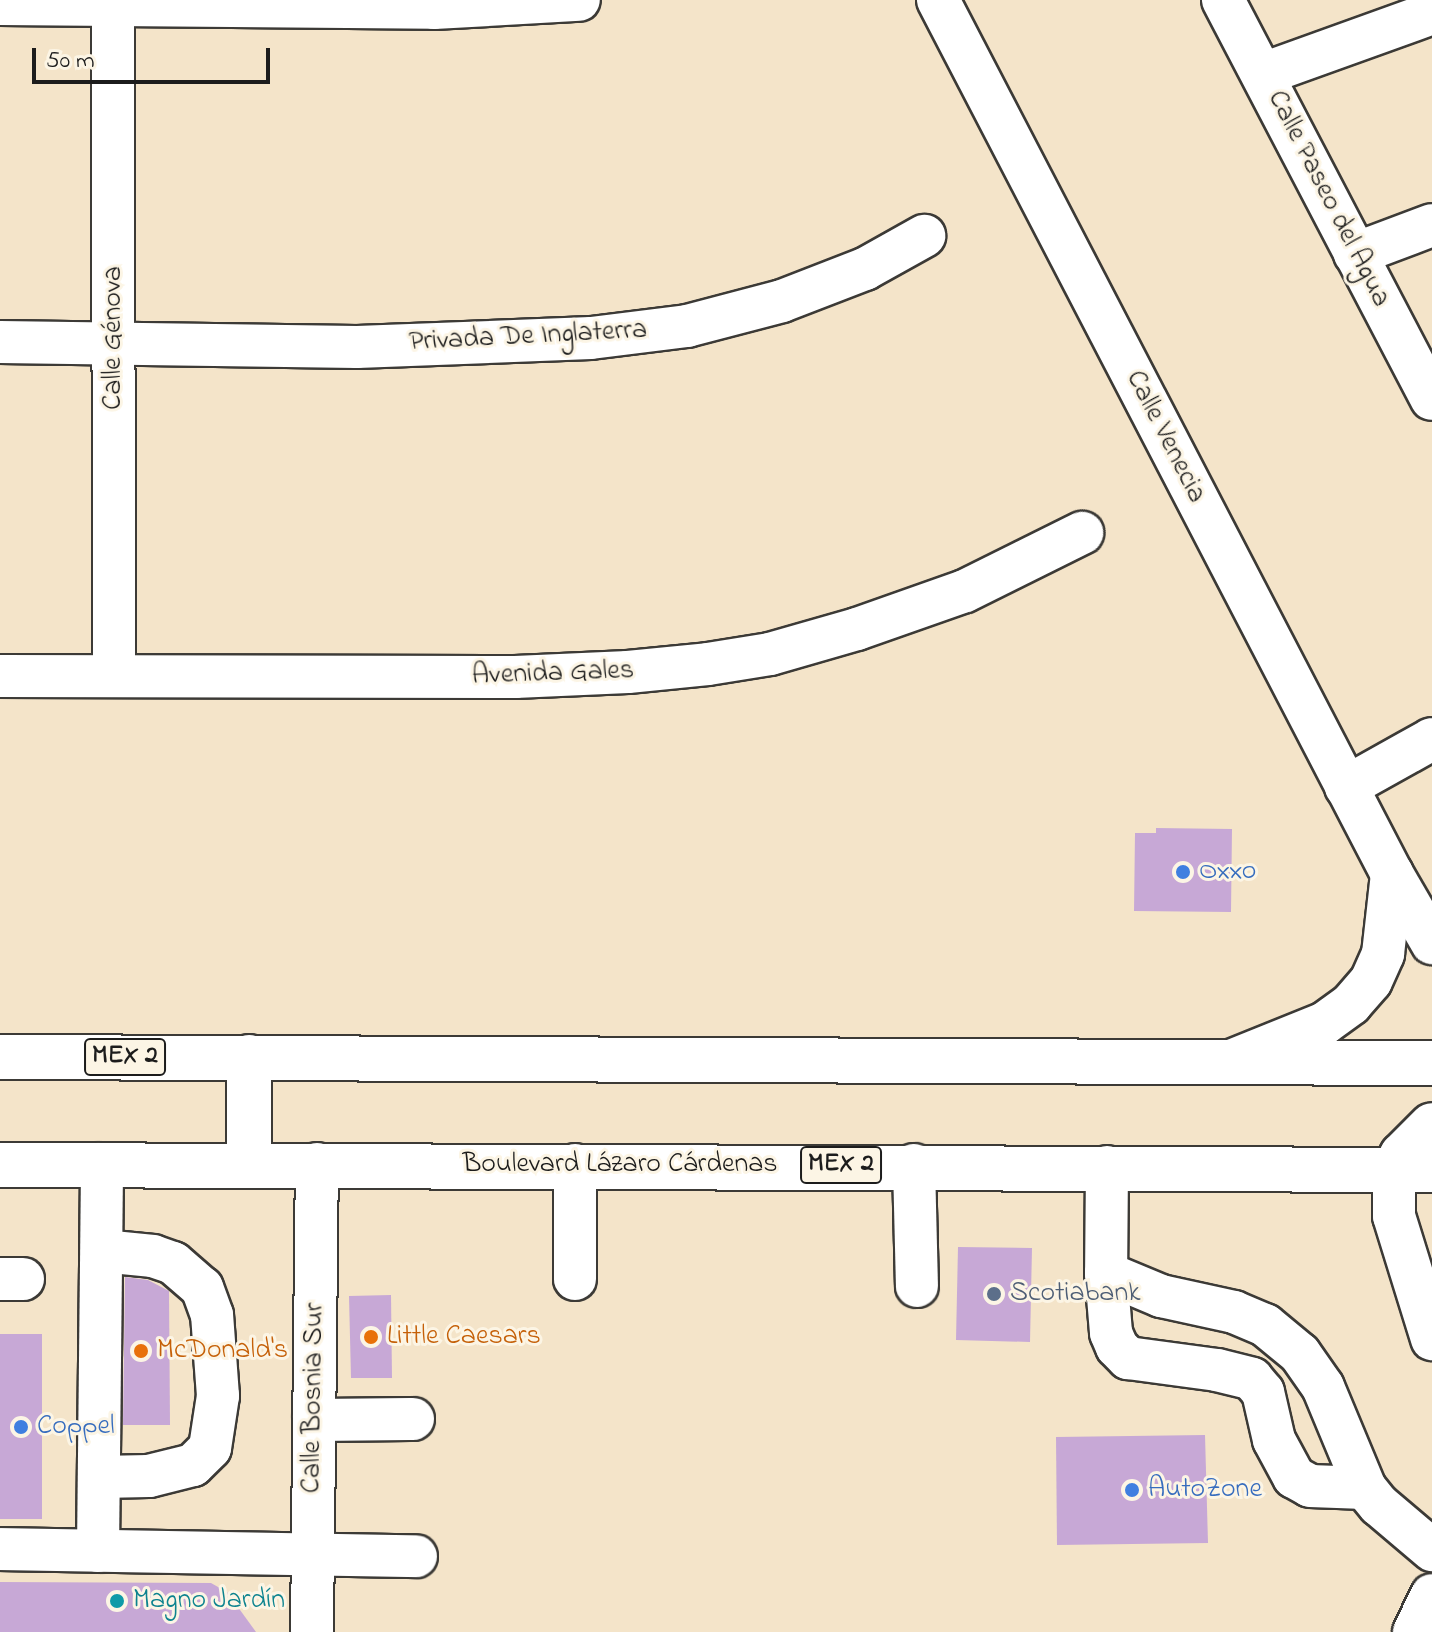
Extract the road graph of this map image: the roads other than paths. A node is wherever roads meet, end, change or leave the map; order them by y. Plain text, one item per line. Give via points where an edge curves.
1 (579, 0) edge
2 (938, 0) edge
3 (1223, 0) edge
4 (113, 2) edge
5 (0, 4) edge
6 (1432, 13) edge
7 (1263, 74) junction
8 (1432, 225) edge
9 (924, 236) dead end
10 (1355, 254) junction
11 (0, 342) edge
12 (114, 342) junction
13 (1432, 399) edge
14 (1082, 533) dead end
15 (0, 676) edge
16 (114, 676) junction
17 (1432, 739) edge
18 (1346, 787) junction
19 (1392, 874) junction
20 (1432, 943) edge
21 (0, 1057) edge
22 (249, 1057) junction
23 (1224, 1063) junction
24 (1432, 1063) edge
25 (1432, 1125) edge
26 (102, 1164) junction
27 (249, 1164) junction
28 (317, 1164) junction
29 (0, 1165) edge
30 (575, 1165) junction
31 (914, 1165) junction
32 (1107, 1167) junction
33 (1413, 1170) edge
34 (102, 1251) junction
35 (1420, 1264) edge
36 (1106, 1273) junction
37 (575, 1279) dead end
38 (917, 1286) dead end
39 (1432, 1339) edge
40 (413, 1419) dead end
41 (314, 1420) junction
42 (100, 1477) junction
43 (1365, 1488) junction
44 (0, 1549) edge
45 (1432, 1550) edge
46 (98, 1551) junction
47 (312, 1556) junction
48 (416, 1556) dead end
49 (1432, 1595) edge
50 (312, 1632) edge
51 (1414, 1632) edge

1 - 4 street via 434,8
2 - 18 street, Calle Venecia
3 - 7 street, Calle Paseo del Agua
4 - 5 street
4 - 12 street, Calle Génova
6 - 7 street
7 - 10 street, Calle Paseo del Agua
8 - 10 street
9 - 12 street, Privada De Inglaterra via 865,269 809,291 687,326 591,338 357,347
10 - 13 street, Calle Paseo del Agua
11 - 12 street, Privada De Inglaterra
12 - 16 street, Calle Génova
14 - 16 street, Avenida Gales via 965,591 857,629 770,654 708,664 515,677
15 - 16 street, Avenida Gales
17 - 18 street
18 - 19 street, Calle Venecia
19 - 20 street, Calle Venecia
19 - 23 street via 1383,954 1371,981 1351,1004 1325,1023
21 - 22 main road, MEX 2
22 - 23 main road, MEX 2
22 - 27 main road
23 - 24 main road, MEX 2
25 - 33 main road via 1402,1155
26 - 27 main road, Boulevard Lázaro Cárdenas / MEX 2
26 - 29 main road, Boulevard Lázaro Cárdenas / MEX 2
26 - 34 street
27 - 28 main road, Boulevard Lázaro Cárdenas / MEX 2
28 - 30 main road, Boulevard Lázaro Cárdenas / MEX 2
28 - 41 street, Calle Bosnia Sur
30 - 31 main road, Boulevard Lázaro Cárdenas / MEX 2
30 - 37 street
31 - 32 main road, Boulevard Lázaro Cárdenas / MEX 2
31 - 38 street
32 - 33 main road, Boulevard Lázaro Cárdenas / MEX 2
32 - 36 street
33 - 35 street via 1394,1216
34 - 42 street
34 - 42 street via 173,1263 202,1288 212,1315 218,1396 210,1448 193,1465 149,1476
35 - 39 street
36 - 43 street via 1161,1296 1234,1312 1265,1325 1300,1354 1323,1387
36 - 43 street via 1111,1333 1128,1358 1252,1379 1263,1392 1274,1440 1294,1477 1310,1486
40 - 41 street
41 - 47 street, Calle Bosnia Sur
42 - 46 street
43 - 45 street
44 - 46 street
46 - 47 street
47 - 48 street
47 - 50 street, Calle Bosnia Sur
49 - 51 street

